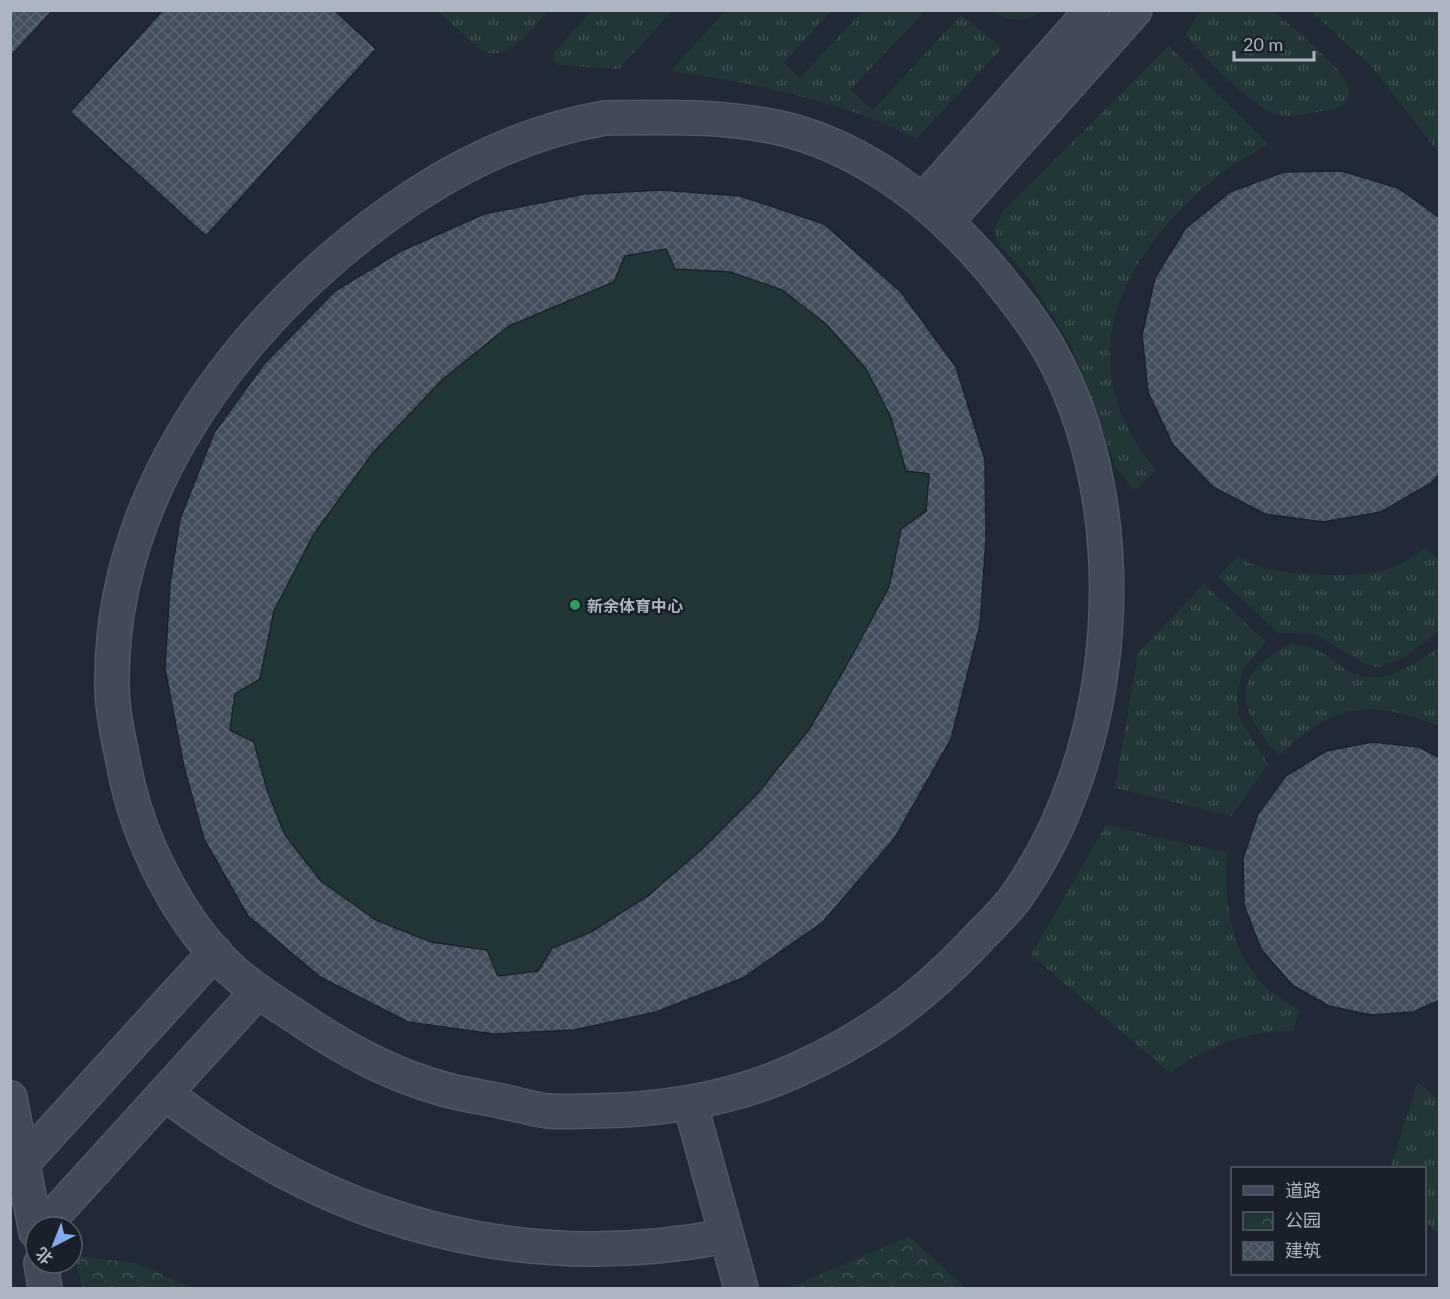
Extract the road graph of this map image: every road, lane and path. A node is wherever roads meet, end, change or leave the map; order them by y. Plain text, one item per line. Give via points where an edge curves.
1 (1092, 10) edge
2 (1135, 10) edge
3 (923, 201) junction
4 (946, 222) junction
5 (215, 952) junction
6 (258, 991) junction
7 (165, 1093) junction
8 (10, 1098) edge
9 (690, 1103) junction
10 (24, 1161) junction
11 (33, 1215) edge
12 (54, 1215) edge
13 (726, 1236) junction
14 (741, 1288) edge

1 - 3 street
2 - 4 street
3 - 4 street
3 - 5 street via 866,163 788,130 702,118 605,118 533,135 451,173 408,198 302,284 225,370 187,426 149,504 117,605 111,682 129,790 145,841 182,908
4 - 9 street via 1003,284 1048,349 1078,414 1098,488 1105,539 1108,620 1092,725 1064,808 1036,864 1011,904 938,980 898,1013 842,1050 770,1081
5 - 6 street
5 - 10 street
6 - 7 street
6 - 9 street via 332,1041 397,1073 440,1088 549,1111 640,1110
7 - 12 street
7 - 13 street via 234,1144 279,1170 327,1194 426,1228 519,1245 567,1249 662,1246
8 - 10 street
9 - 13 street
10 - 11 street
13 - 14 street

